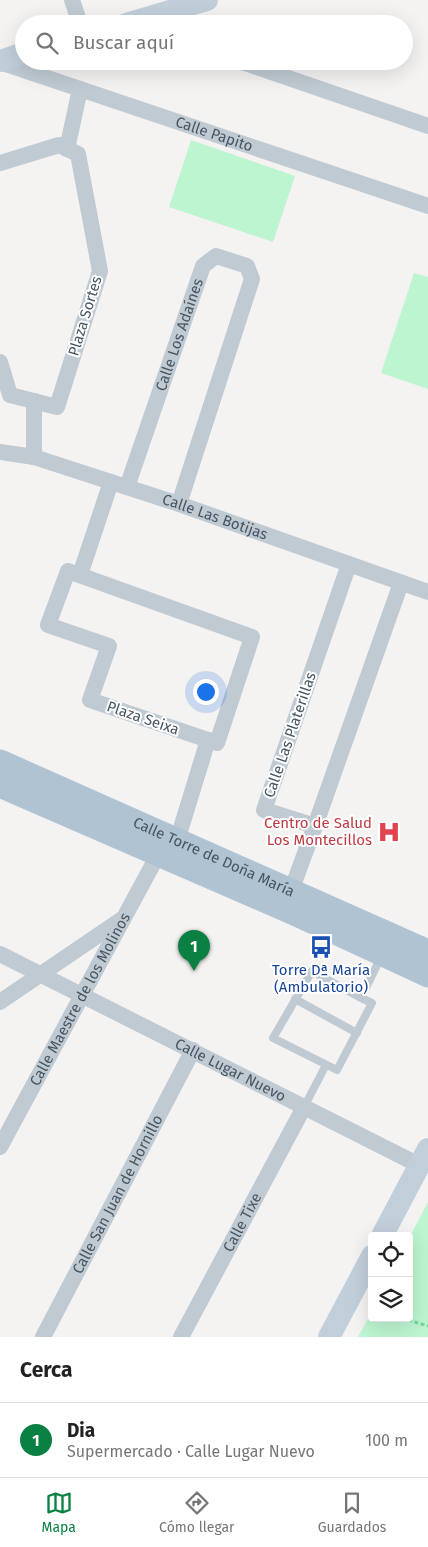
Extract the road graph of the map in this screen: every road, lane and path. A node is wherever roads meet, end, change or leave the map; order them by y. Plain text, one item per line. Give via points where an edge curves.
1 (72, 0) edge
2 (207, 0) edge
3 (77, 15) edge
4 (158, 15) edge
5 (15, 56) edge
6 (0, 61) edge
7 (15, 66) edge
8 (26, 70) edge
9 (265, 70) edge
10 (80, 89) junction
11 (428, 126) edge
12 (67, 149) junction
13 (0, 163) edge
14 (428, 206) edge
15 (0, 362) edge
16 (34, 401) junction
17 (0, 452) edge
18 (34, 457) junction
19 (119, 485) junction
20 (179, 504) junction
21 (350, 564) junction
22 (80, 575) junction
23 (401, 583) junction
24 (428, 592) edge
25 (208, 740) junction
26 (0, 762) edge
27 (0, 785) edge
28 (315, 826) junction
29 (168, 847) junction
30 (291, 891) junction
31 (124, 917) junction
32 (428, 952) edge
33 (383, 953) junction
34 (0, 954) edge
35 (41, 974) junction
36 (428, 975) edge
37 (82, 994) junction
38 (361, 998) junction
39 (295, 999) junction
40 (0, 1002) edge
41 (356, 1033) junction
42 (193, 1050) junction
43 (326, 1065) junction
44 (304, 1107) junction
45 (0, 1147) edge
46 (424, 1157) edge
47 (384, 1232) edge
48 (368, 1264) edge
49 (413, 1321) edge
50 (428, 1326) edge
51 (43, 1337) edge
52 (181, 1337) edge
53 (329, 1337) edge

1 - 3 street
2 - 4 street
5 - 6 street
6 - 7 street, Calle Papito
8 - 10 street, Calle Papito
9 - 11 street
10 - 12 street
10 - 14 street, Calle Papito
12 - 13 street via 59,145
12 - 16 street, Plaza Sortes via 78,154 100,271 57,407
15 - 16 street, Plaza Sortes via 10,395
16 - 18 street
17 - 18 street, Calle Las Botijas
18 - 19 street, Calle Las Botijas
19 - 20 street, Calle Las Botijas
19 - 20 street, Calle Los Adaínes via 203,266 216,256 246,266 252,279
19 - 22 street
20 - 21 street, Calle Las Botijas
21 - 23 street, Calle Las Botijas
21 - 28 street, Calle Las Platerillas via 264,810
22 - 25 street via 252,637 217,743
22 - 25 street, Plaza Seixa via 68,570 48,625 109,646 90,700
23 - 24 street, Calle Las Botijas
23 - 28 street
25 - 29 street
26 - 29 main road, Calle Torre de Doña María
27 - 29 main road, Calle Torre de Doña María
28 - 30 street
29 - 30 main road, Calle Torre de Doña María
29 - 31 street, Calle Maestre de los Molinos
29 - 33 main road, Calle Torre de Doña María
30 - 32 main road, Calle Torre de Doña María
31 - 35 street
31 - 37 street, Calle Maestre de los Molinos
33 - 36 main road, Calle Torre de Doña María
33 - 38 lane
34 - 35 street, Calle Lugar Nuevo
35 - 37 street, Calle Lugar Nuevo
35 - 40 street
37 - 42 street, Calle Lugar Nuevo
37 - 45 street, Calle Maestre de los Molinos
38 - 39 lane via 312,971
38 - 41 lane via 372,1003
39 - 41 lane
39 - 43 lane via 273,1038
41 - 43 lane via 337,1070
42 - 44 street, Calle Lugar Nuevo
42 - 51 street, Calle San Juan de Hornillo
43 - 44 lane
44 - 46 street, Calle Lugar Nuevo
44 - 52 street, Calle Tixe
46 - 47 street
48 - 53 street
49 - 50 path

